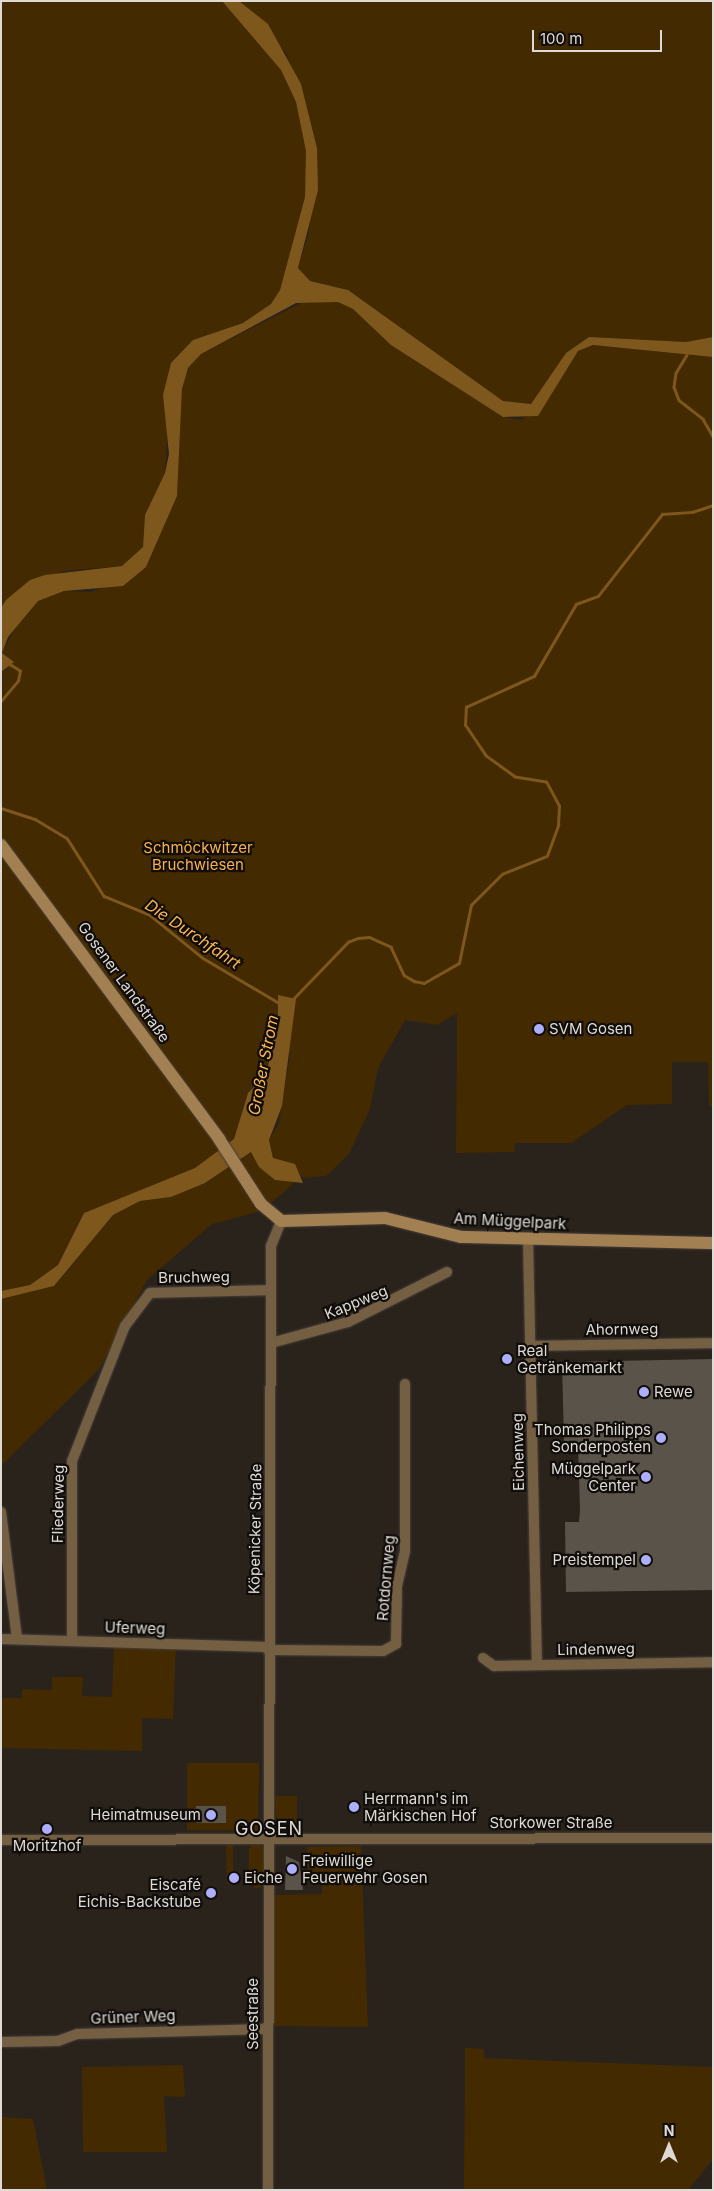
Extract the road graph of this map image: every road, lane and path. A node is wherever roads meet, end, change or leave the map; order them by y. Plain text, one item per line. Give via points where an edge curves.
1 (1, 845) edge
2 (281, 1221) junction
3 (528, 1239) junction
4 (713, 1243) edge
5 (447, 1272) dead end
6 (271, 1290) junction
7 (713, 1342) edge
8 (271, 1343) junction
9 (531, 1346) junction
10 (107, 1373) joint
11 (405, 1384) dead end
12 (1, 1512) edge
13 (1, 1639) edge
14 (17, 1639) junction
15 (72, 1641) junction
16 (268, 1648) junction
17 (483, 1658) dead end
18 (713, 1662) edge
19 (537, 1665) junction
20 (713, 1838) edge
21 (268, 1839) junction
22 (1, 1840) edge
23 (268, 2029) junction
24 (1, 2042) edge
25 (268, 2190) edge

1 - 2 main road, Gosener Landstraße via 219,1139 261,1204
2 - 3 main road, Am Müggelpark via 385,1218 460,1237
2 - 6 street, Köpenicker Straße via 272,1246
3 - 4 main road, Am Müggelpark
3 - 9 street, Eichenweg
5 - 8 street, Kappweg via 348,1322
6 - 8 street, Köpenicker Straße
6 - 10 street, Bruchweg via 150,1293 125,1326
7 - 9 street, Ahornweg
8 - 16 street, Köpenicker Straße
9 - 19 street, Eichenweg
10 - 15 street, Fliederweg via 72,1461
11 - 16 street, Rotdornweg via 405,1551 398,1586 396,1644 383,1651
12 - 14 street
13 - 14 street, Uferweg
14 - 15 street, Uferweg
15 - 16 street, Uferweg
16 - 21 street, Köpenicker Straße
17 - 19 street, Lindenweg via 494,1666
18 - 19 street, Lindenweg
20 - 21 street, Storkower Straße
21 - 22 street, Storkower Straße
21 - 23 street, Seestraße
23 - 24 street, Grüner Weg via 77,2034 58,2042
23 - 25 street, Seestraße

